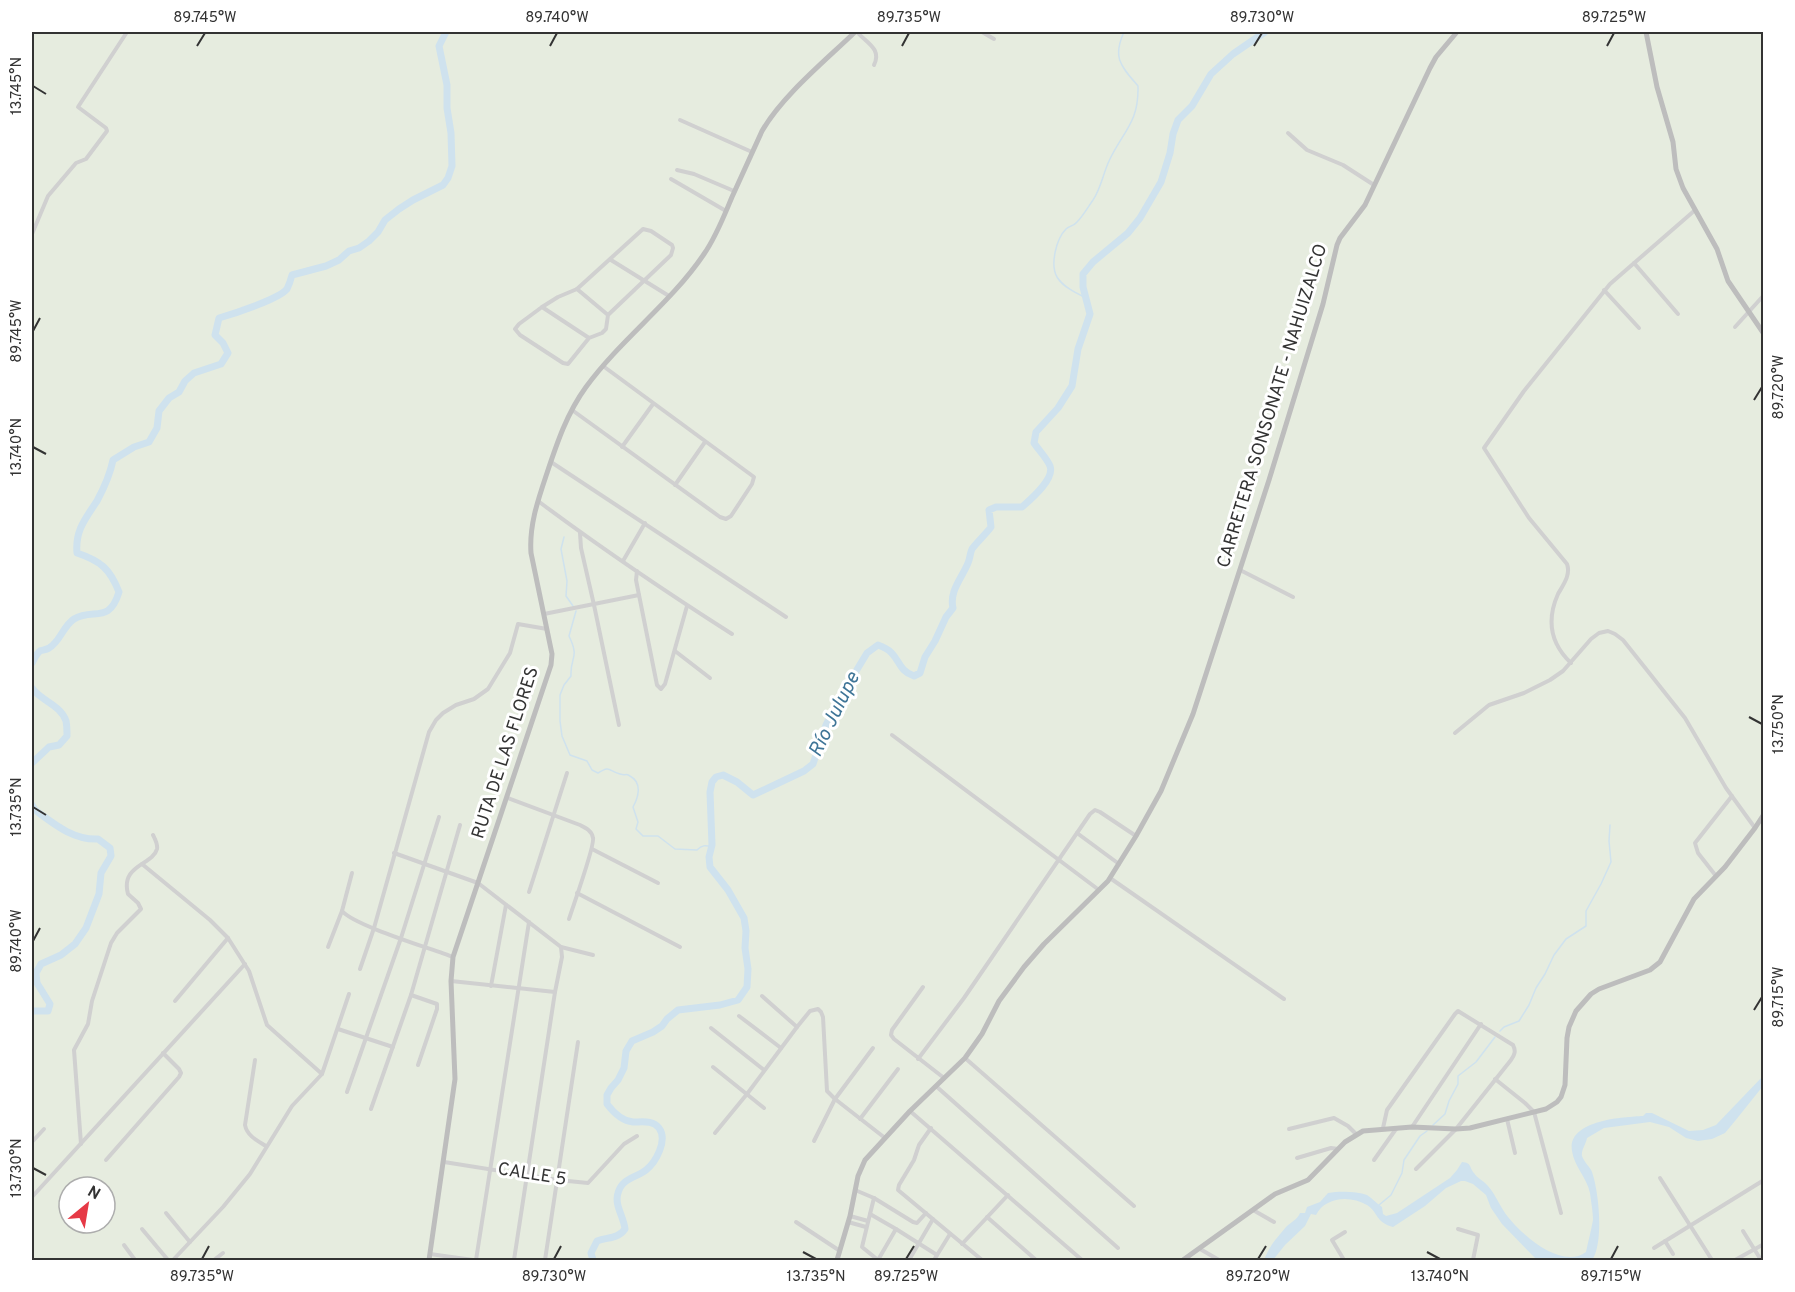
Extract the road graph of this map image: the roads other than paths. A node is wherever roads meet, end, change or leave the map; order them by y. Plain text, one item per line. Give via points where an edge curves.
1 (127, 32) edge
2 (855, 32) edge
3 (982, 32) edge
4 (1457, 32) edge
5 (1646, 32) edge
6 (994, 39) dead end
7 (874, 65) dead end
8 (680, 120) dead end
9 (1288, 133) dead end
10 (752, 152) junction
11 (677, 170) dead end
12 (671, 179) dead end
13 (1374, 186) junction
14 (734, 191) junction
15 (726, 211) junction
16 (1694, 211) junction
17 (32, 234) edge
18 (611, 260) junction
19 (1634, 263) junction
20 (644, 280) junction
21 (577, 289) junction
22 (1604, 290) junction
23 (669, 296) junction
24 (1764, 296) edge
25 (542, 307) junction
26 (1749, 310) junction
27 (1678, 314) dead end
28 (608, 315) junction
29 (1736, 327) dead end
30 (1639, 328) dead end
31 (1764, 334) edge
32 (589, 338) junction
33 (603, 366) junction
34 (653, 404) junction
35 (572, 410) junction
36 (705, 442) junction
37 (621, 447) junction
38 (550, 462) junction
39 (675, 485) junction
40 (537, 501) junction
41 (645, 523) junction
42 (580, 533) junction
43 (623, 561) junction
44 (1240, 570) junction
45 (637, 571) junction
46 (639, 595) junction
47 (1293, 597) dead end
48 (594, 605) junction
49 (687, 606) junction
50 (544, 614) junction
51 (786, 617) dead end
52 (547, 629) junction
53 (732, 634) dead end
54 (675, 651) junction
55 (1571, 663) junction
56 (710, 678) dead end
57 (619, 725) dead end
58 (1455, 733) dead end
59 (892, 735) dead end
60 (567, 773) dead end
61 (1732, 796) junction
62 (508, 798) junction
63 (1764, 814) edge
64 (439, 816) dead end
65 (554, 816) junction
66 (460, 825) dead end
67 (1755, 828) junction
68 (1077, 833) junction
69 (153, 835) dead end
70 (1136, 836) junction
71 (592, 849) junction
72 (394, 854) junction
73 (1059, 859) junction
74 (142, 864) junction
75 (1119, 864) junction
76 (424, 865) junction
77 (447, 872) junction
78 (352, 873) dead end
79 (1716, 876) junction
80 (1110, 878) junction
81 (478, 883) junction
82 (658, 883) dead end
83 (1099, 890) junction
84 (529, 892) dead end
85 (577, 893) junction
86 (506, 905) junction
87 (342, 911) junction
88 (569, 919) dead end
89 (529, 922) junction
90 (374, 928) junction
91 (228, 938) junction
92 (401, 938) junction
93 (328, 947) dead end
94 (426, 947) junction
95 (561, 947) junction
96 (680, 947) dead end
97 (593, 955) dead end
98 (453, 957) junction
99 (245, 964) junction
100 (360, 969) dead end
101 (451, 981) junction
102 (491, 986) junction
103 (923, 987) dead end
104 (519, 989) junction
105 (555, 992) junction
106 (349, 994) dead end
107 (411, 995) junction
108 (762, 996) dead end
109 (1284, 999) dead end
110 (175, 1001) dead end
111 (739, 1016) dead end
112 (1481, 1024) junction
113 (797, 1027) junction
114 (711, 1028) dead end
115 (338, 1029) junction
116 (366, 1038) junction
117 (578, 1042) dead end
118 (393, 1047) junction
119 (781, 1047) junction
120 (873, 1048) dead end
121 (163, 1053) junction
122 (965, 1058) junction
123 (918, 1059) junction
124 (255, 1060) dead end
125 (418, 1065) dead end
126 (713, 1067) dead end
127 (898, 1069) dead end
128 (764, 1070) junction
129 (322, 1074) junction
130 (944, 1079) junction
131 (1496, 1079) junction
132 (937, 1087) junction
133 (347, 1092) dead end
134 (747, 1094) junction
135 (835, 1099) junction
136 (764, 1108) dead end
137 (371, 1109) dead end
138 (910, 1111) junction
139 (1533, 1112) junction
140 (860, 1119) junction
141 (1507, 1119) junction
142 (1413, 1127) junction
143 (931, 1128) junction
144 (1383, 1128) junction
145 (1396, 1128) junction
146 (44, 1129) dead end
147 (1455, 1129) junction
148 (1289, 1130) dead end
149 (714, 1133) dead end
150 (1356, 1134) junction
151 (637, 1136) dead end
152 (885, 1138) junction
153 (814, 1141) dead end
154 (32, 1142) edge
155 (81, 1144) junction
156 (266, 1146) junction
157 (1338, 1149) junction
158 (1515, 1153) dead end
159 (1297, 1158) dead end
160 (106, 1160) dead end
161 (1374, 1160) dead end
162 (444, 1162) junction
163 (1416, 1168) dead end
164 (491, 1169) junction
165 (527, 1175) junction
166 (1660, 1178) dead end
167 (558, 1180) junction
168 (1764, 1180) edge
169 (855, 1190) junction
170 (1008, 1195) junction
171 (32, 1197) edge
172 (874, 1198) junction
173 (1134, 1206) dead end
174 (1253, 1210) junction
175 (166, 1213) dead end
176 (926, 1213) junction
177 (1561, 1213) dead end
178 (870, 1214) junction
179 (987, 1217) junction
180 (849, 1219) junction
181 (933, 1219) junction
182 (868, 1221) junction
183 (796, 1222) dead end
184 (1274, 1222) dead end
185 (1689, 1226) junction
186 (866, 1227) junction
187 (1458, 1228) dead end
188 (142, 1229) dead end
189 (896, 1229) junction
190 (1743, 1231) dead end
191 (1345, 1232) dead end
192 (950, 1234) junction
193 (1665, 1241) junction
194 (190, 1242) junction
195 (919, 1243) junction
196 (962, 1244) junction
197 (1764, 1244) edge
198 (123, 1245) dead end
199 (1118, 1248) dead end
200 (1654, 1248) dead end
201 (1200, 1249) junction
202 (1754, 1250) junction
203 (840, 1251) junction
204 (223, 1252) dead end
205 (937, 1254) junction
206 (1673, 1254) dead end
207 (429, 1257) edge
208 (135, 1260) edge
209 (168, 1260) edge
210 (173, 1260) edge
211 (214, 1260) edge
212 (475, 1260) edge
213 (514, 1260) edge
214 (545, 1260) edge
215 (837, 1260) edge
216 (878, 1260) edge
217 (909, 1260) edge
218 (934, 1260) edge
219 (982, 1260) edge
220 (1035, 1260) edge
221 (1082, 1260) edge
222 (1183, 1260) edge
223 (1219, 1260) edge
224 (1344, 1260) edge
225 (1473, 1260) edge
226 (1712, 1260) edge
227 (1735, 1260) edge
228 (1761, 1260) edge

1 - 17 street via 78,107 107,131 97,147 76,163 48,196
2 - 7 street via 877,52
2 - 10 street, RUTA DE LAS FLORES via 778,108
3 - 6 street
4 - 13 street, CARRETERA SONSONATE - NAHUIZALCO via 1430,68
5 - 16 street via 1677,173
8 - 10 street
9 - 13 street via 1307,150 1343,165
10 - 14 street, RUTA DE LAS FLORES
11 - 14 street
12 - 15 street
13 - 44 street, CARRETERA SONSONATE - NAHUIZALCO via 1362,212 1337,245 1317,325
14 - 15 street, RUTA DE LAS FLORES
15 - 23 street, RUTA DE LAS FLORES via 705,253
16 - 19 street
16 - 26 street via 1717,249 1728,281
18 - 20 street
18 - 20 street via 639,231 651,231 674,248
18 - 21 street
19 - 22 street
19 - 27 street
20 - 23 street
20 - 28 street
21 - 25 street
21 - 28 street
22 - 30 street
22 - 55 street via 1484,448 1529,518 1567,564 1569,569 1553,609 1552,626 1554,641
23 - 33 street, RUTA DE LAS FLORES
24 - 26 street
25 - 32 street
25 - 32 street via 519,324 516,332 566,364
26 - 29 street
26 - 31 street
28 - 32 street via 606,329
33 - 34 street
33 - 35 street, RUTA DE LAS FLORES
34 - 36 street
34 - 37 street
35 - 37 street
35 - 38 street, RUTA DE LAS FLORES
36 - 39 street
36 - 39 street via 754,477 731,516 720,517
37 - 39 street
38 - 40 street, RUTA DE LAS FLORES
38 - 41 street
40 - 42 street
40 - 50 street, RUTA DE LAS FLORES via 530,540
41 - 43 street
41 - 51 street
42 - 43 street
42 - 48 street
43 - 45 street
44 - 47 street
44 - 70 street, CARRETERA SONSONATE - NAHUIZALCO via 1185,736
45 - 46 street
45 - 49 street
46 - 48 street
46 - 54 street via 657,685 662,689
48 - 50 street
48 - 57 street
49 - 53 street
49 - 54 street
50 - 52 street, RUTA DE LAS FLORES
52 - 62 street, RUTA DE LAS FLORES via 552,665
52 - 72 street via 518,624 510,652 488,689 436,720 424,744
54 - 56 street
55 - 58 street via 1550,680 1489,705
55 - 61 street via 1599,633 1608,631 1623,640 1685,718
59 - 73 street
60 - 65 street
61 - 67 street
61 - 79 street via 1695,843
62 - 65 street
62 - 81 street, RUTA DE LAS FLORES
63 - 67 street
64 - 76 street
65 - 71 street via 590,832
65 - 84 street
66 - 77 street
67 - 79 street
68 - 70 street via 1095,810
68 - 73 street
68 - 75 street
69 - 74 street via 157,848
70 - 75 street, CARRETERA SONSONATE - NAHUIZALCO
71 - 82 street
71 - 85 street
72 - 76 street
72 - 90 street
73 - 83 street
73 - 123 street
74 - 91 street
74 - 155 street via 129,876 127,888 141,909 111,943 88,1024 74,1050
75 - 80 street, CARRETERA SONSONATE - NAHUIZALCO
76 - 77 street
76 - 92 street
77 - 81 street
77 - 94 street
78 - 87 street
79 - 139 street via 1694,899 1660,962 1650,970 1599,988 1584,1001 1569,1027 1564,1091 1557,1102
80 - 83 street, CARRETERA SONSONATE - NAHUIZALCO
80 - 109 street
81 - 86 street
81 - 98 street, RUTA DE LAS FLORES
83 - 122 street, CARRETERA SONSONATE - NAHUIZALCO via 1024,967
85 - 88 street
85 - 96 street
86 - 89 street
86 - 102 street
87 - 90 street
87 - 93 street
89 - 95 street
89 - 104 street
90 - 92 street
90 - 100 street
91 - 99 street
91 - 110 street
92 - 94 street
92 - 116 street
94 - 98 street
94 - 107 street
95 - 97 street
95 - 105 street
98 - 101 street, RUTA DE LAS FLORES
99 - 121 street
99 - 129 street via 267,1024
101 - 102 street
101 - 162 street, RUTA DE LAS FLORES via 455,1079
102 - 104 street
103 - 123 street via 891,1035
104 - 105 street
104 - 164 street
105 - 165 street
106 - 115 street
107 - 118 street
107 - 125 street via 437,1004
108 - 113 street
111 - 119 street
112 - 131 street via 1515,1050
112 - 142 street
112 - 144 street via 1463,1012 1455,1014 1388,1110
113 - 119 street
113 - 135 street via 814,1009 821,1012 826,1086
114 - 128 street
115 - 116 street
115 - 129 street
116 - 118 street
116 - 133 street
117 - 167 street
118 - 137 street
119 - 128 street
120 - 135 street
121 - 155 street
121 - 160 street via 180,1069 179,1077
122 - 130 street, CARRETERA SONSONATE - NAHUIZALCO
122 - 173 street
123 - 130 street
124 - 156 street via 245,1125 249,1135
126 - 134 street
127 - 140 street
128 - 134 street
129 - 156 street via 292,1106
130 - 132 street, CARRETERA SONSONATE - NAHUIZALCO
131 - 139 street
131 - 147 street
132 - 138 street, CARRETERA SONSONATE - NAHUIZALCO
132 - 199 street
134 - 136 street
134 - 149 street
135 - 140 street
135 - 153 street
138 - 143 street
138 - 152 street, CARRETERA SONSONATE - NAHUIZALCO
139 - 141 street
139 - 177 street
140 - 152 street
141 - 147 street
141 - 158 street
142 - 145 street
142 - 147 street
143 - 170 street
143 - 176 street via 898,1185 901,1194
144 - 145 street
144 - 150 street
145 - 161 street
146 - 154 street
147 - 163 street
148 - 150 street via 1334,1118
150 - 157 street
151 - 167 street, CALLE 5 via 624,1144 588,1183
152 - 169 street, CARRETERA SONSONATE - NAHUIZALCO via 862,1166
155 - 171 street
156 - 194 street via 250,1174
157 - 159 street
157 - 174 street via 1308,1180 1281,1191
162 - 164 street, CALLE 5
162 - 207 street, RUTA DE LAS FLORES
164 - 165 street, CALLE 5
164 - 212 street
165 - 167 street, CALLE 5
165 - 213 street
166 - 185 street
167 - 214 street
168 - 185 street
169 - 172 street
169 - 180 street, CARRETERA SONSONATE - NAHUIZALCO
170 - 179 street
170 - 221 street
172 - 176 street via 913,1222 917,1223
172 - 178 street
174 - 184 street
174 - 201 street
175 - 194 street
176 - 181 street
178 - 182 street
178 - 189 street
179 - 196 street
179 - 220 street
180 - 182 street
180 - 186 street
180 - 203 street, CARRETERA SONSONATE - NAHUIZALCO
181 - 192 street
181 - 195 street
182 - 186 street
183 - 203 street
185 - 193 street
185 - 226 street
186 - 216 street via 862,1247
187 - 225 street via 1478,1235
188 - 209 street
189 - 195 street
189 - 216 street
190 - 202 street
191 - 224 street via 1332,1240
192 - 196 street
192 - 205 street
193 - 200 street
193 - 206 street
194 - 210 street
195 - 205 street
195 - 217 street
196 - 219 street
197 - 202 street
198 - 208 street
201 - 222 street
201 - 223 street
202 - 227 street
202 - 228 street
203 - 215 street, CARRETERA SONSONATE - NAHUIZALCO
204 - 211 street
205 - 218 street
207 - 212 street

